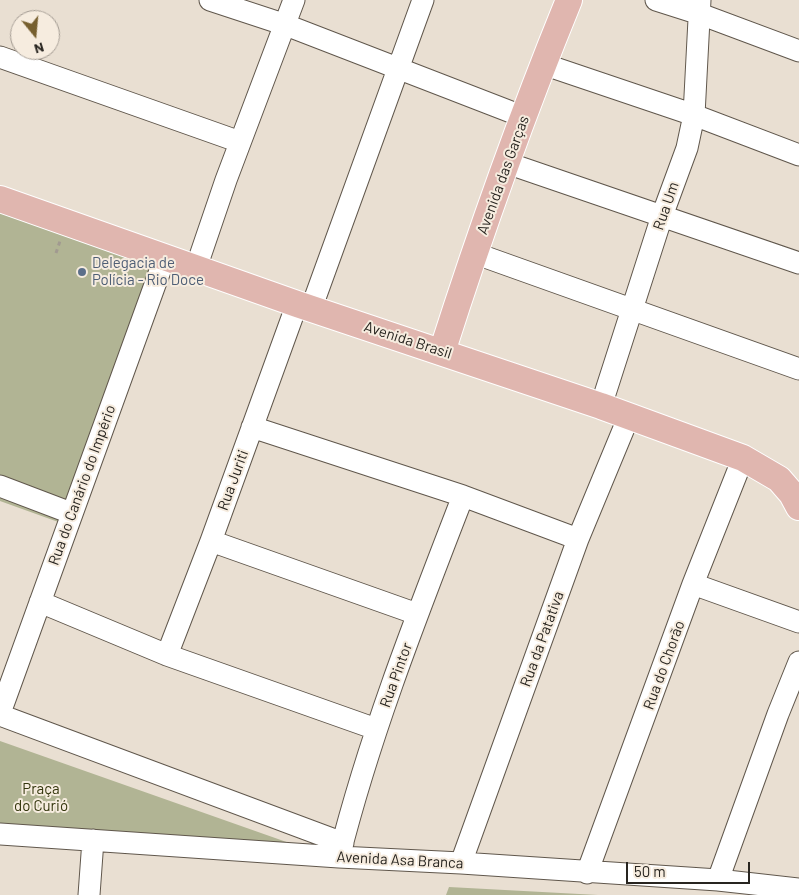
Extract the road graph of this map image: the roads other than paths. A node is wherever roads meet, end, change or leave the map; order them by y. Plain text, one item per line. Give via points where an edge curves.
1 (210, 0) edge
2 (294, 0) edge
3 (423, 0) edge
4 (569, 0) edge
5 (656, 0) edge
6 (700, 7) edge
7 (286, 25) junction
8 (799, 51) edge
9 (0, 56) edge
10 (543, 64) junction
11 (398, 68) junction
12 (694, 115) junction
13 (524, 117) junction
14 (240, 142) junction
15 (799, 155) edge
16 (506, 163) junction
17 (0, 200) edge
18 (662, 216) junction
19 (474, 253) junction
20 (164, 257) junction
21 (799, 264) edge
22 (196, 268) junction
23 (304, 306) junction
24 (632, 310) junction
25 (442, 352) junction
26 (799, 369) edge
27 (601, 406) junction
28 (628, 416) junction
29 (252, 427) junction
30 (743, 458) junction
31 (789, 479) edge
32 (0, 486) edge
33 (463, 496) junction
34 (799, 507) edge
35 (72, 512) junction
36 (578, 539) junction
37 (211, 541) junction
38 (693, 584) junction
39 (40, 602) junction
40 (418, 614) junction
41 (799, 622) edge
42 (167, 655) junction
43 (799, 662) edge
44 (0, 714) edge
45 (376, 729) junction
46 (0, 834) edge
47 (93, 840) junction
48 (341, 850) junction
49 (461, 863) junction
50 (587, 873) junction
51 (718, 880) junction
52 (799, 889) edge
53 (89, 895) edge

1 - 7 street
2 - 7 street
3 - 11 street, Rua Juriti
4 - 10 main road, Avenida das Garças
5 - 6 street
6 - 8 street
6 - 12 street, Rua Um
7 - 11 street
7 - 14 street
9 - 14 street
10 - 12 street
10 - 13 main road, Avenida das Garças
11 - 13 street
11 - 23 street, Rua Juriti
12 - 15 street
12 - 18 street, Rua Um via 687,148
13 - 16 main road, Avenida das Garças
14 - 22 street
16 - 18 street
16 - 19 main road, Avenida das Garças
17 - 20 main road, Avenida Brasil
18 - 21 street
18 - 24 street, Rua Um
19 - 24 street
19 - 25 main road, Avenida das Garças
20 - 22 main road, Avenida Brasil
20 - 35 street, Rua do Canário do Império
22 - 23 main road, Avenida Brasil
23 - 25 main road, Avenida Brasil
23 - 29 street, Rua Juriti
24 - 26 street
24 - 27 street, Rua Um
25 - 27 main road, Avenida Brasil
27 - 28 main road, Avenida Brasil
28 - 30 main road, Avenida Brasil
28 - 36 street, Rua da Patativa
29 - 33 street
29 - 37 street, Rua Juriti
30 - 31 main road, Avenida Brasil
30 - 38 street, Rua do Chorão
31 - 34 main road, Avenida Brasil
32 - 35 street
33 - 36 street
33 - 40 street, Rua Pintor
35 - 39 street, Rua do Canário do Império
36 - 49 street, Rua da Patativa
37 - 40 street
37 - 42 street, Rua Juriti
38 - 41 street
38 - 50 street, Rua do Chorão
39 - 42 street
39 - 44 street, Rua do Canário do Império
40 - 45 street, Rua Pintor
42 - 45 street
43 - 51 street
44 - 48 street
45 - 48 street, Rua Pintor
46 - 47 street, Avenida Asa Branca
47 - 48 street, Avenida Asa Branca
47 - 53 street
48 - 49 street, Avenida Asa Branca
49 - 50 street, Avenida Asa Branca
50 - 51 street, Avenida Asa Branca
51 - 52 street, Avenida Asa Branca

